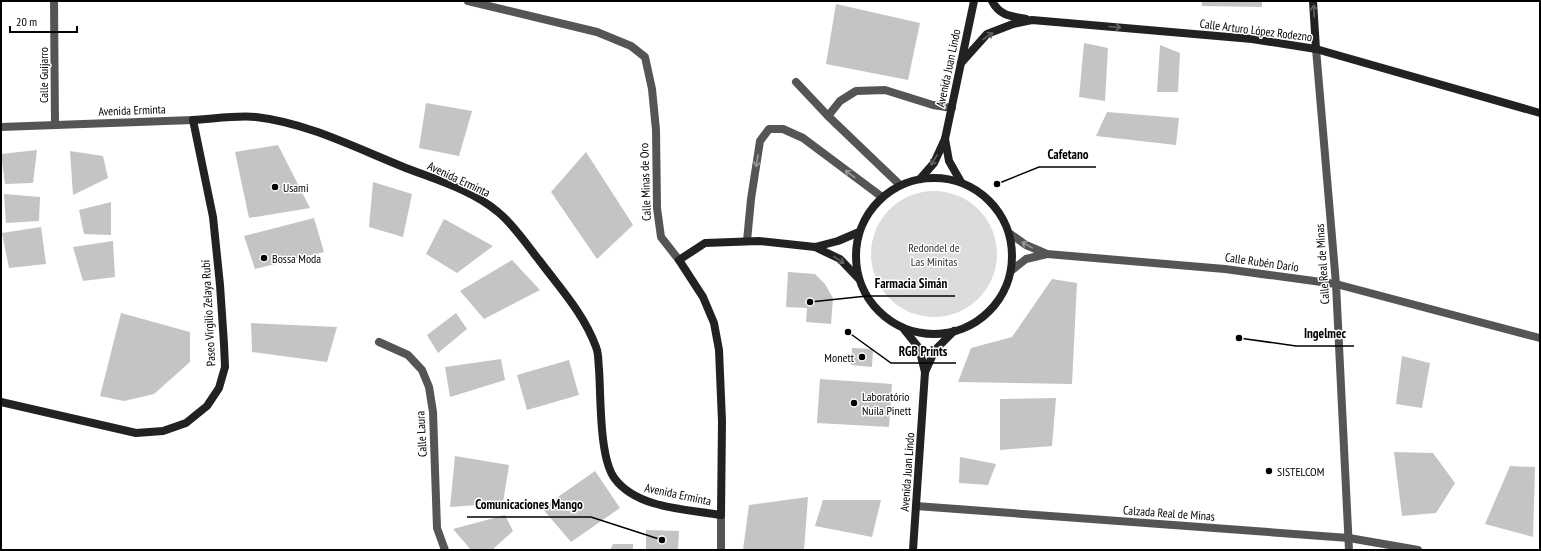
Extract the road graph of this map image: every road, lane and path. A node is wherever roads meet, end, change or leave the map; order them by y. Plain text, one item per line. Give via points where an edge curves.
1 (54, 1) edge
2 (468, 1) edge
3 (974, 1) edge
4 (992, 1) edge
5 (1313, 1) edge
6 (1032, 20) junction
7 (1316, 49) junction
8 (961, 63) junction
9 (796, 82) dead end
10 (952, 108) junction
11 (1540, 113) edge
12 (828, 116) junction
13 (193, 120) junction
14 (55, 125) junction
15 (1, 127) edge
16 (946, 140) junction
17 (920, 179) junction
18 (961, 182) junction
19 (900, 185) junction
20 (882, 197) junction
21 (859, 232) junction
22 (1009, 232) junction
23 (747, 241) junction
24 (815, 247) junction
25 (1047, 254) junction
26 (679, 260) junction
27 (1012, 271) junction
28 (859, 278) junction
29 (1336, 284) junction
30 (902, 327) junction
31 (955, 331) junction
32 (1540, 338) edge
33 (379, 342) dead end
34 (925, 372) junction
35 (1, 402) edge
36 (916, 506) junction
37 (721, 515) junction
38 (1349, 538) junction
39 (445, 550) edge
40 (721, 550) edge
41 (913, 550) edge
42 (1349, 550) edge
43 (1418, 550) edge

1 - 14 street, Calle Guijarro
2 - 26 street, Calle Minas de Oro via 597,32 631,46 645,57 652,89 656,130 656,208 661,237
3 - 8 street, Avenida Juan Lindo
4 - 6 street, Calle Arturo López Rodezno via 996,9 1007,16
7 -> 5 street, Calle Real de Minas
6 -> 7 street, Calle Arturo López Rodezno via 1252,39
8 -> 6 street, Calle Arturo López Rodezno via 988,34
7 - 11 street, Calle Arturo López Rodezno
7 - 29 street, Calle Real de Minas
8 - 10 street, Avenida Juan Lindo
9 - 12 street
10 - 12 street via 933,105 885,90 856,91 840,101
10 - 16 street, Avenida Juan Lindo
12 - 19 street
13 - 14 street, Avenida Erminta
13 - 35 street, Paseo Virgilio Zelaya Rubí via 213,217 224,344 225,367 219,388 207,406 186,423 163,431 136,433
13 - 37 street, Avenida Erminta via 254,117 286,122 446,184 474,196 498,212 525,242 589,329 597,350 604,442 607,462 613,477 626,492 643,500
14 - 15 street, Avenida Erminta
16 -> 17 street, Avenida Juan Lindo via 934,163
16 - 18 street, Avenida Juan Lindo via 949,161
17 - 18 street via 941,178
17 - 19 street
18 - 22 street via 977,190 991,202 1002,216
19 - 20 street
20 - 21 street via 868,213
20 -> 23 street via 803,138 783,129 769,129 760,141
21 - 24 street
21 - 28 street via 855,255
25 -> 22 street, Calle Rubén Darío via 1026,245
22 - 27 street via 1013,252
23 - 24 street
23 - 26 street via 705,242
24 -> 28 street via 840,260
25 - 27 street, Calle Rubén Darío via 1026,259
25 - 29 street, Calle Rubén Darío via 1225,269
26 - 37 street, Calle Minas de Oro via 703,297 714,323 719,350 722,421
27 - 31 street via 1004,292 992,309 975,323
28 - 30 street via 875,308
29 - 32 street, Calle Rubén Darío
29 - 38 street, Calle Real de Minas
30 - 31 street via 928,334
30 - 34 street, Avenida Juan Lindo via 919,348
31 - 34 street, Avenida Juan Lindo via 935,350
33 - 39 street, Calle Laura via 408,355 422,370 429,387 433,412 437,528
34 - 36 street, Avenida Juan Lindo
36 - 38 street, Calzada Real de Minas
36 - 41 street, Avenida Juan Lindo
37 - 40 street, Calle Minas de Oro
38 - 42 street, Calle Real de Minas
38 - 43 street, Calzada Real de Minas

